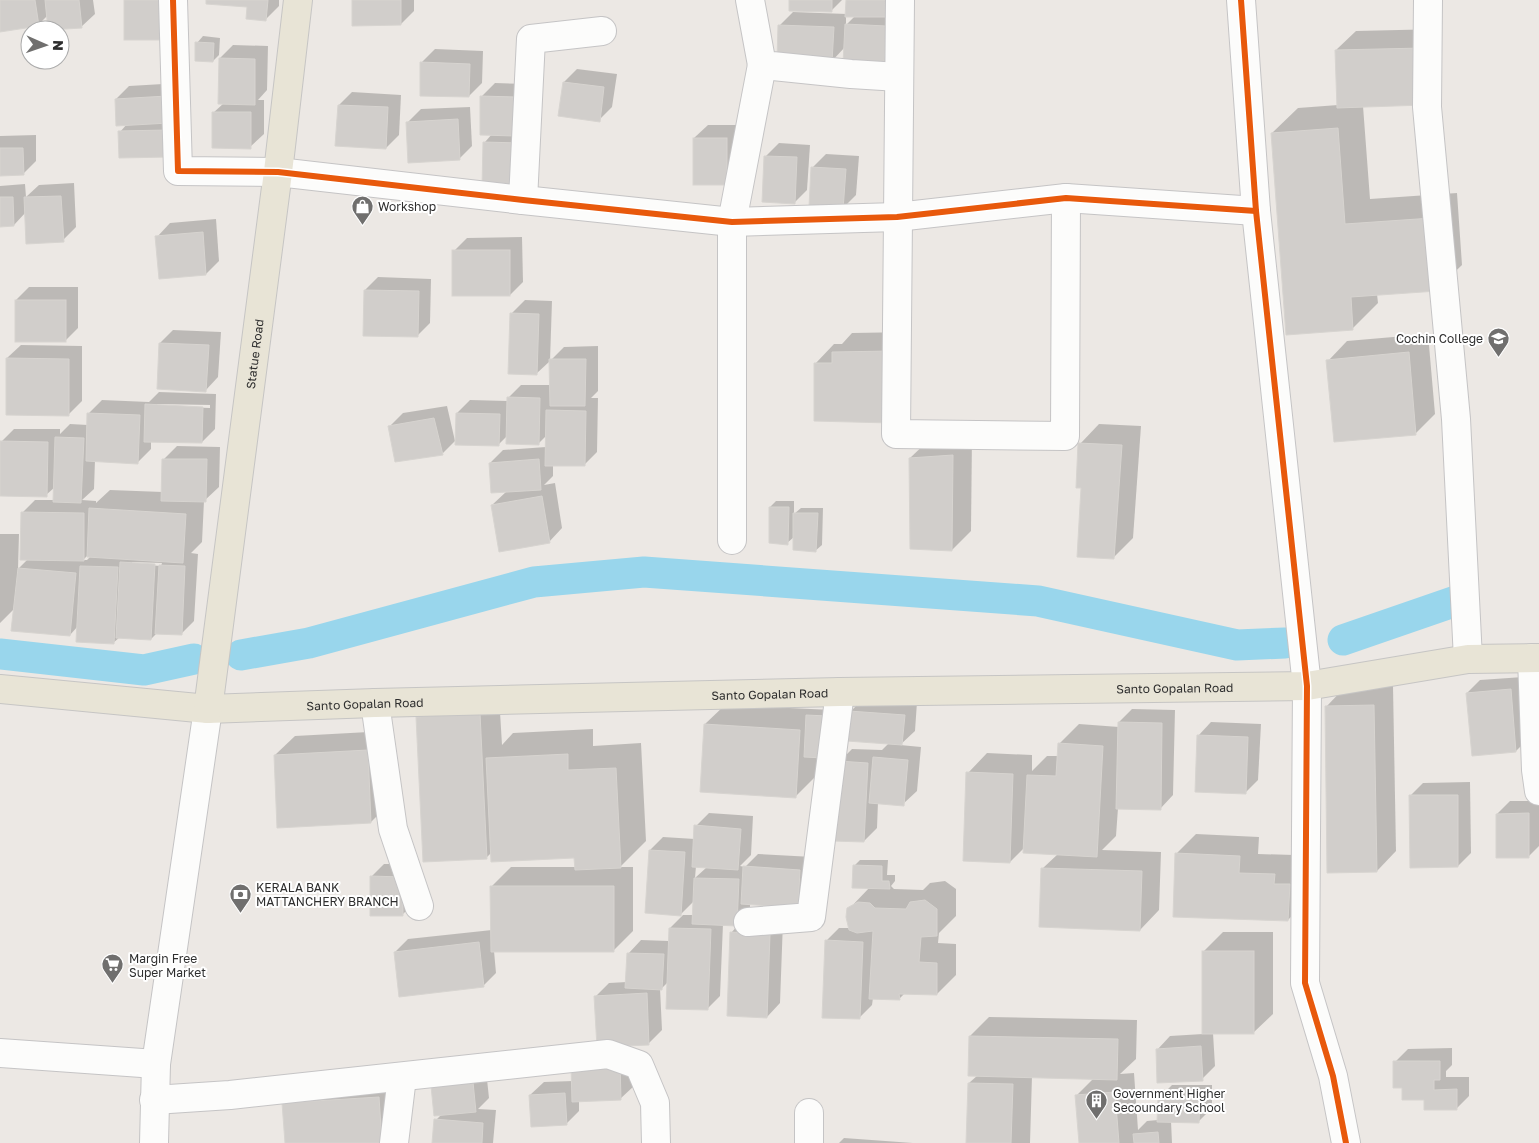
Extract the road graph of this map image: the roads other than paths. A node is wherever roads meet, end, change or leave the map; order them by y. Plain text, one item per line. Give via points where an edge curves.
1 (173, 0) edge
2 (298, 0) edge
3 (750, 0) edge
4 (900, 0) edge
5 (1242, 0) edge
6 (1428, 0) edge
7 (602, 31) dead end
8 (762, 65) junction
9 (899, 77) junction
10 (278, 172) junction
11 (1066, 198) junction
12 (523, 200) junction
13 (1256, 211) junction
14 (897, 217) junction
15 (732, 222) junction
16 (732, 540) dead end
17 (1536, 658) edge
18 (1468, 659) junction
19 (1308, 686) junction
20 (0, 689) edge
21 (840, 692) junction
22 (375, 703) junction
23 (208, 709) junction
24 (1539, 791) edge
25 (419, 906) dead end
26 (748, 922) dead end
27 (0, 1053) edge
28 (156, 1064) junction
29 (402, 1077) junction
30 (154, 1100) junction
31 (809, 1113) dead end
32 (154, 1143) edge
33 (394, 1143) edge
34 (656, 1143) edge
35 (809, 1143) edge
36 (1346, 1143) edge

1 - 10 street via 178,171
2 - 10 main road, Statue Road
3 - 8 street
4 - 9 street
5 - 13 street
6 - 18 street via 1427,107 1456,419
7 - 12 street via 531,39
8 - 9 street
8 - 15 street
9 - 14 street
10 - 12 street
10 - 23 main road, Statue Road
11 - 13 street
11 - 14 street
11 - 14 street via 1065,436 896,434
12 - 15 street
13 - 19 street
14 - 15 street
15 - 16 street
17 - 18 main road, Santo Gopalan Road
17 - 24 street via 1536,770
18 - 19 main road, Santo Gopalan Road
19 - 21 main road, Santo Gopalan Road
19 - 36 street via 1304,983 1333,1076
20 - 23 main road, Santo Gopalan Road
21 - 22 main road, Santo Gopalan Road
21 - 26 street via 812,917
22 - 23 main road, Santo Gopalan Road
22 - 25 street via 393,829
23 - 28 street
27 - 28 street
28 - 30 street
29 - 30 street
29 - 33 street
29 - 34 street via 608,1054 639,1065 655,1103
30 - 32 street
31 - 35 street

